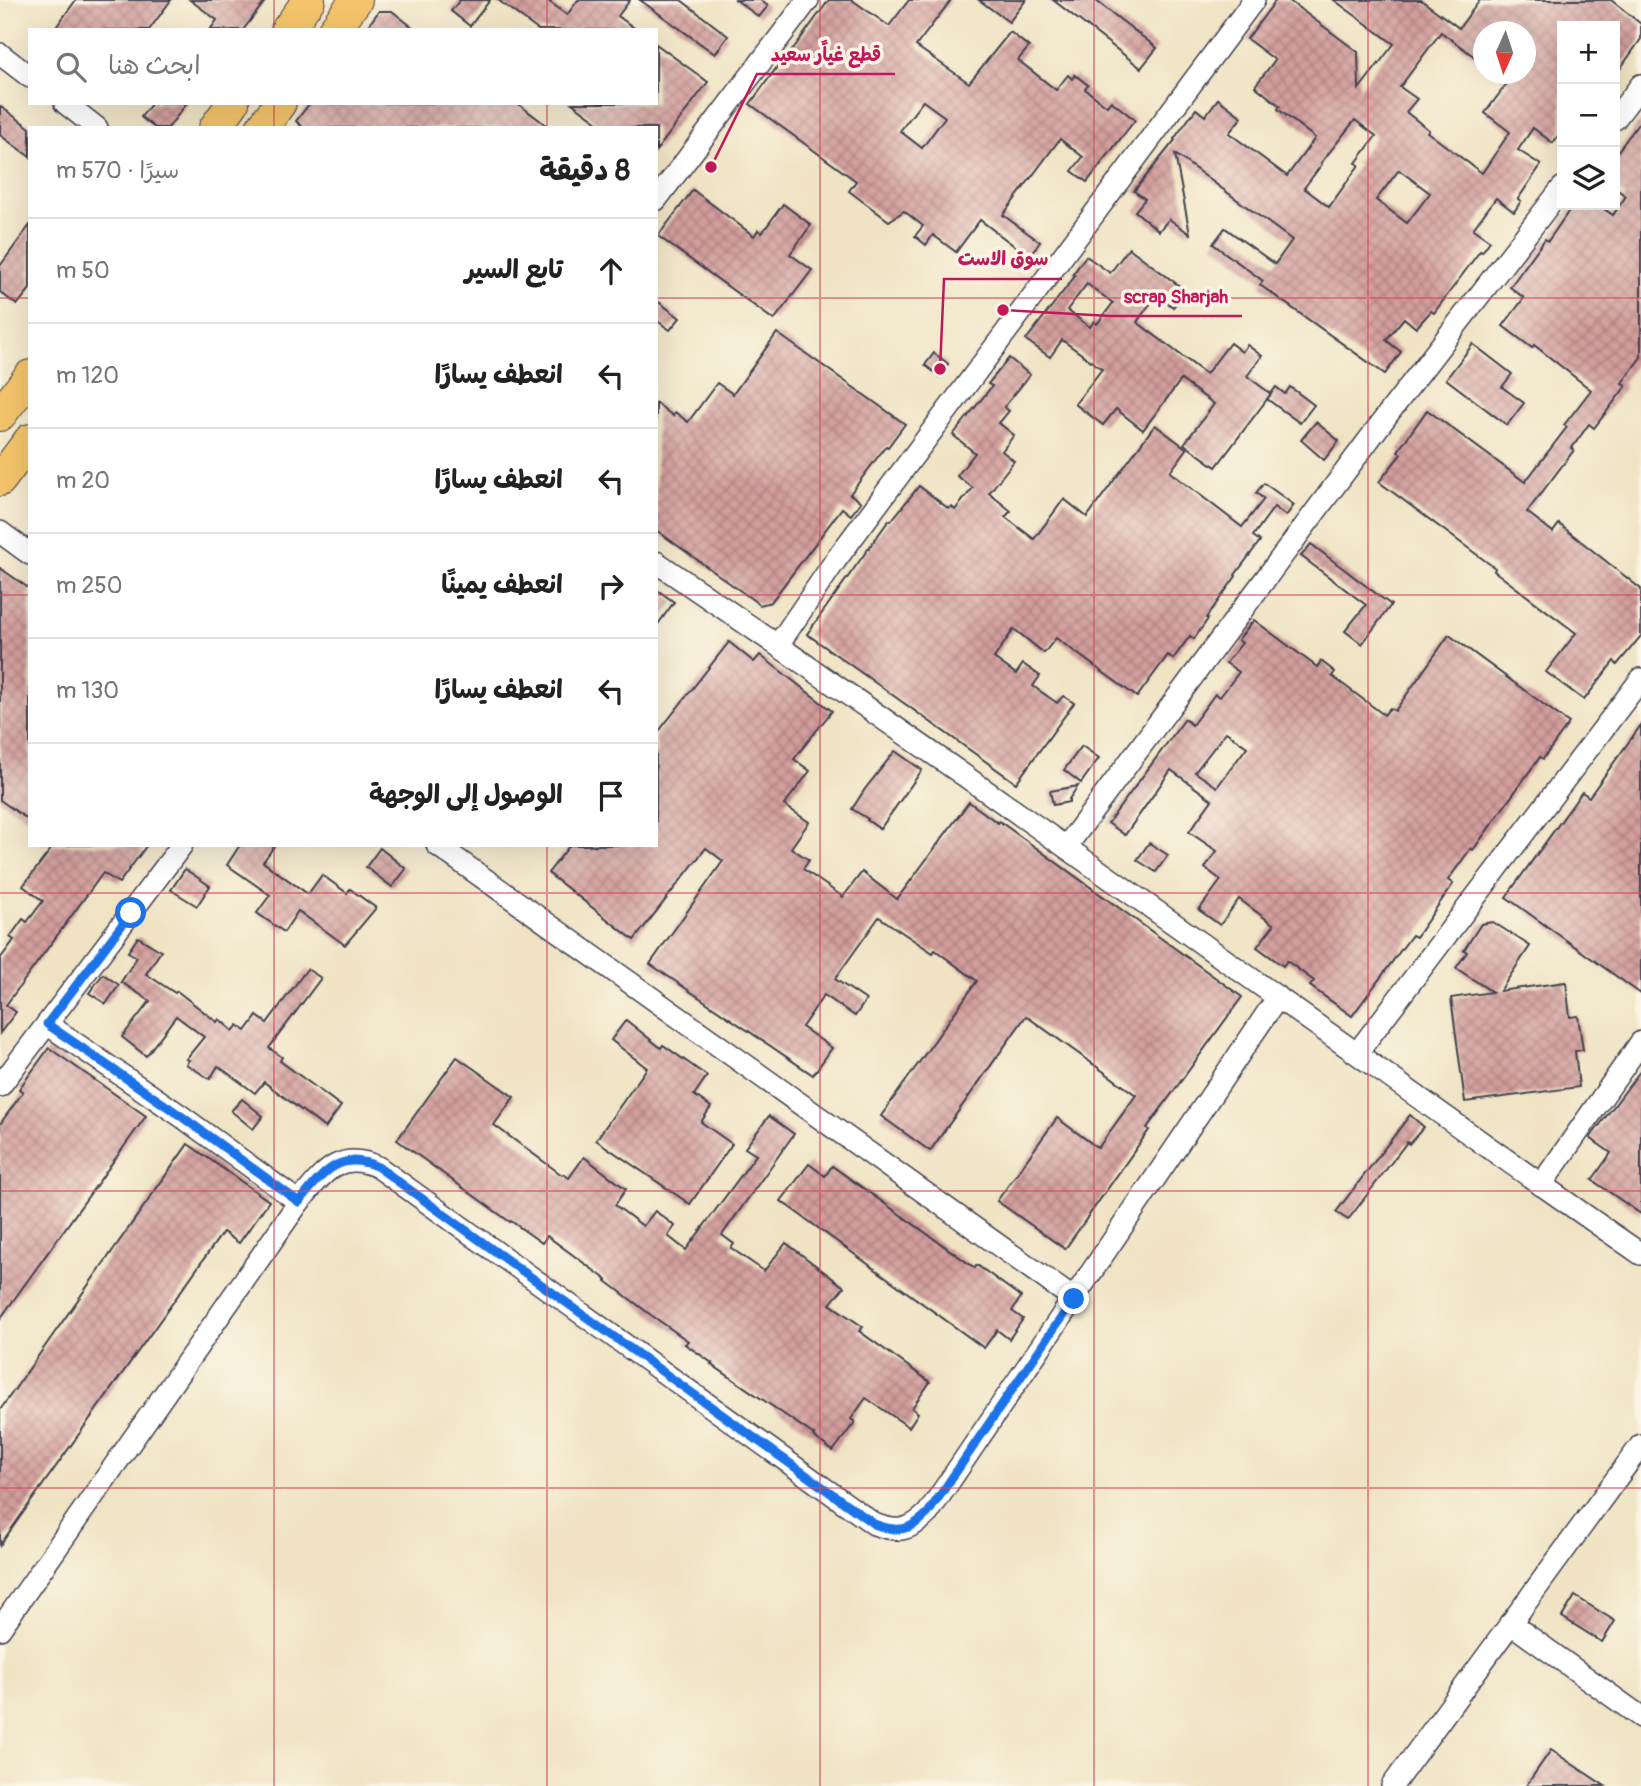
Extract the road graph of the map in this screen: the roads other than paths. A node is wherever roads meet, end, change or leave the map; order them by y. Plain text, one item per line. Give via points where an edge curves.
1 (309, 0) edge
2 (356, 0) edge
3 (808, 0) edge
4 (1254, 0) edge
5 (288, 28) edge
6 (335, 28) edge
7 (0, 54) edge
8 (28, 75) edge
9 (1641, 85) edge
10 (68, 105) edge
11 (232, 105) edge
12 (279, 105) edge
13 (1620, 112) edge
14 (94, 126) edge
15 (216, 126) edge
16 (263, 126) edge
17 (1557, 194) edge
18 (658, 197) edge
19 (28, 379) edge
20 (0, 415) edge
21 (28, 443) edge
22 (0, 480) edge
23 (0, 532) edge
24 (28, 553) edge
25 (658, 563) edge
26 (778, 645) junction
27 (1641, 679) edge
28 (180, 847) edge
29 (439, 847) edge
30 (1066, 847) junction
31 (1278, 997) junction
32 (47, 1024) junction
33 (1641, 1042) edge
34 (1357, 1053) junction
35 (0, 1086) edge
36 (1541, 1185) junction
37 (299, 1202) junction
38 (1641, 1254) edge
39 (1074, 1299) junction
40 (1641, 1445) edge
41 (1510, 1623) junction
42 (0, 1629) edge
43 (1641, 1717) edge
44 (1392, 1786) edge

1 - 5 main road
2 - 6 main road
3 - 18 street
4 - 26 street via 835,561
7 - 8 street
9 - 13 street
10 - 14 street
11 - 15 main road
12 - 16 main road
17 - 30 street
19 - 20 main road
21 - 22 main road
23 - 24 street
25 - 26 street
26 - 30 street
27 - 34 street
28 - 32 street
29 - 39 street
30 - 31 street
31 - 34 street
31 - 39 street
32 - 35 street
32 - 37 street
33 - 36 street
34 - 36 street
36 - 38 street
37 - 39 street via 329,1168 341,1162 366,1161 378,1167 888,1530 904,1530 928,1513
37 - 42 street
40 - 41 street
41 - 43 street
41 - 44 street

